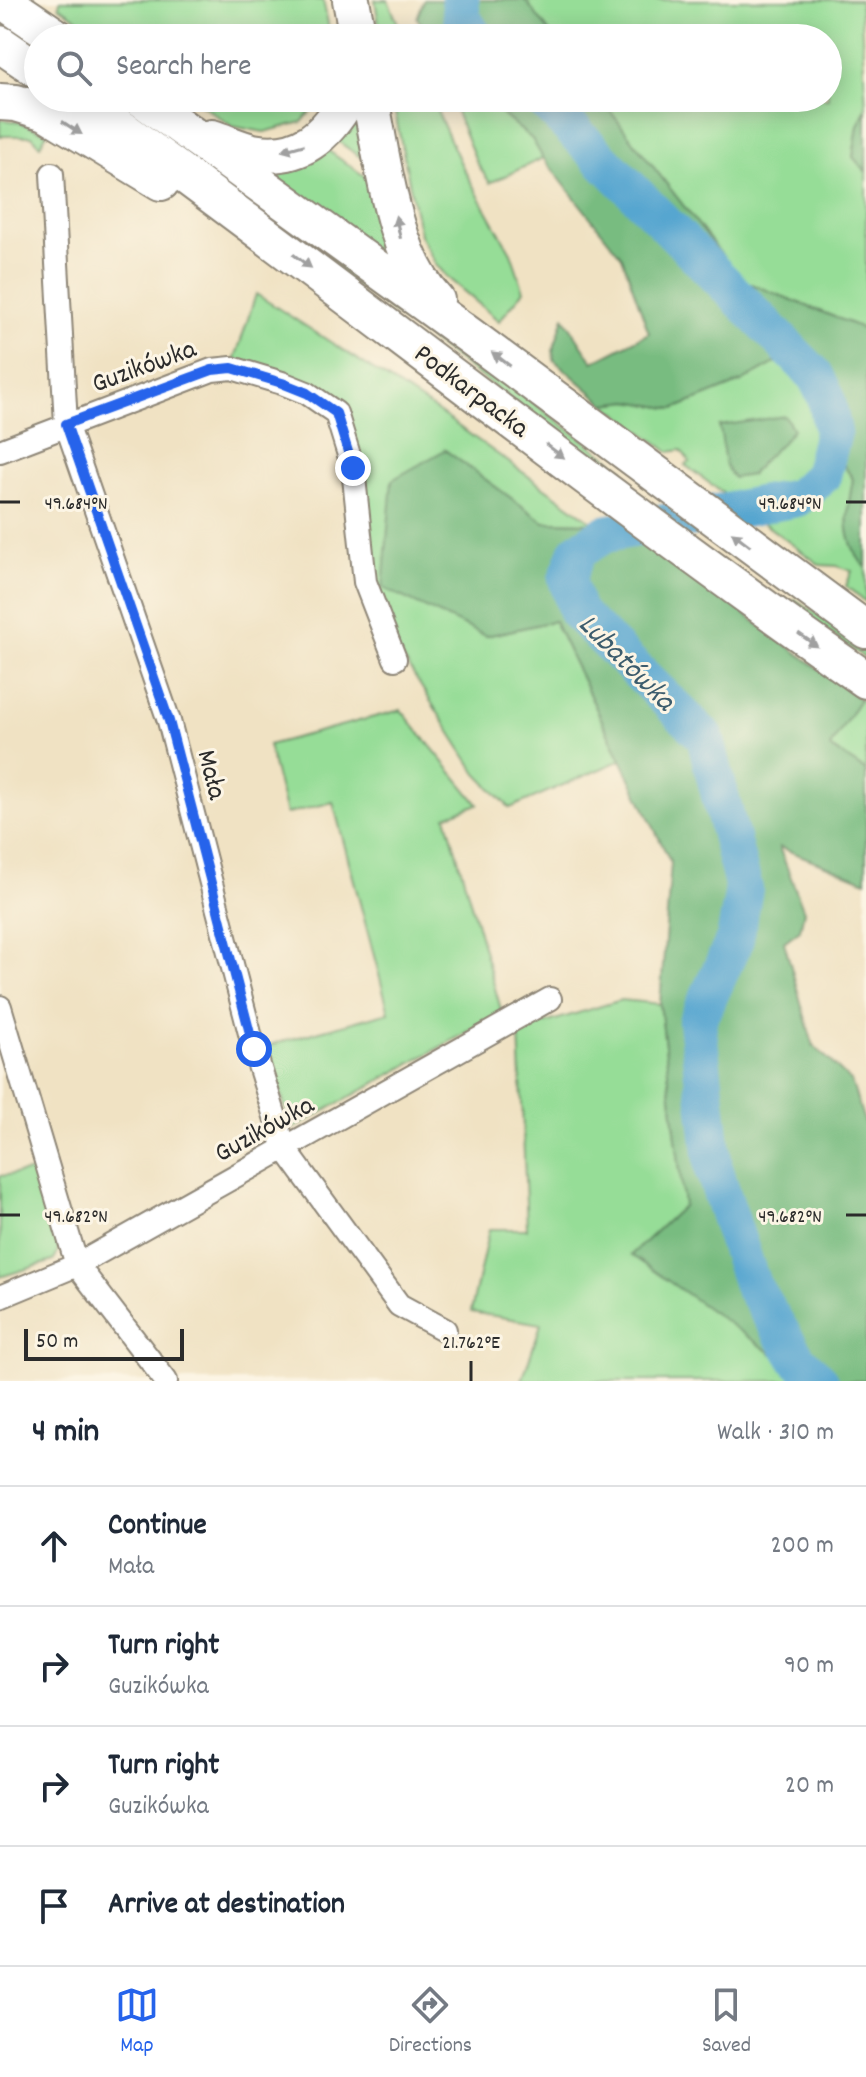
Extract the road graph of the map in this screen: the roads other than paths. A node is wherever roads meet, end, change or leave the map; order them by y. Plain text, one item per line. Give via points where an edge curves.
1 (351, 0) edge
2 (5, 2) edge
3 (37, 24) edge
4 (355, 24) edge
5 (0, 44) edge
6 (24, 60) edge
7 (0, 102) edge
8 (24, 105) edge
9 (46, 112) edge
10 (99, 112) edge
11 (160, 112) edge
12 (340, 112) edge
13 (373, 112) edge
14 (181, 127) junction
15 (52, 174) dead end
16 (240, 214) junction
17 (470, 336) junction
18 (66, 424) junction
19 (0, 451) edge
20 (866, 630) edge
21 (395, 659) dead end
22 (866, 680) edge
23 (550, 999) dead end
24 (0, 1007) edge
25 (285, 1149) junction
26 (77, 1265) junction
27 (0, 1297) edge
28 (445, 1330) dead end
29 (166, 1381) edge

1 - 4 main road
2 - 3 main road
5 - 6 main road
7 -> 8 main road
9 -> 16 main road via 169,187
10 - 16 main road, Podkarpacka
11 - 14 main road, Podkarpacka
12 -> 14 main road via 322,136 279,152 254,152
17 -> 13 main road via 422,286 402,246
14 - 17 main road, Podkarpacka
15 - 18 street, Mała
16 -> 22 main road, Podkarpacka
20 -> 17 main road, Podkarpacka
18 - 19 street, Guzikówka
18 - 21 street, Guzikówka via 212,370 232,368 307,393 336,413 353,468 365,582
18 - 25 street, Mała via 169,721
23 - 25 street, Guzikówka
24 - 26 street
25 - 26 street, Guzikówka
25 - 28 street, Mała via 399,1305
26 - 27 street, Guzikówka
26 - 29 street

